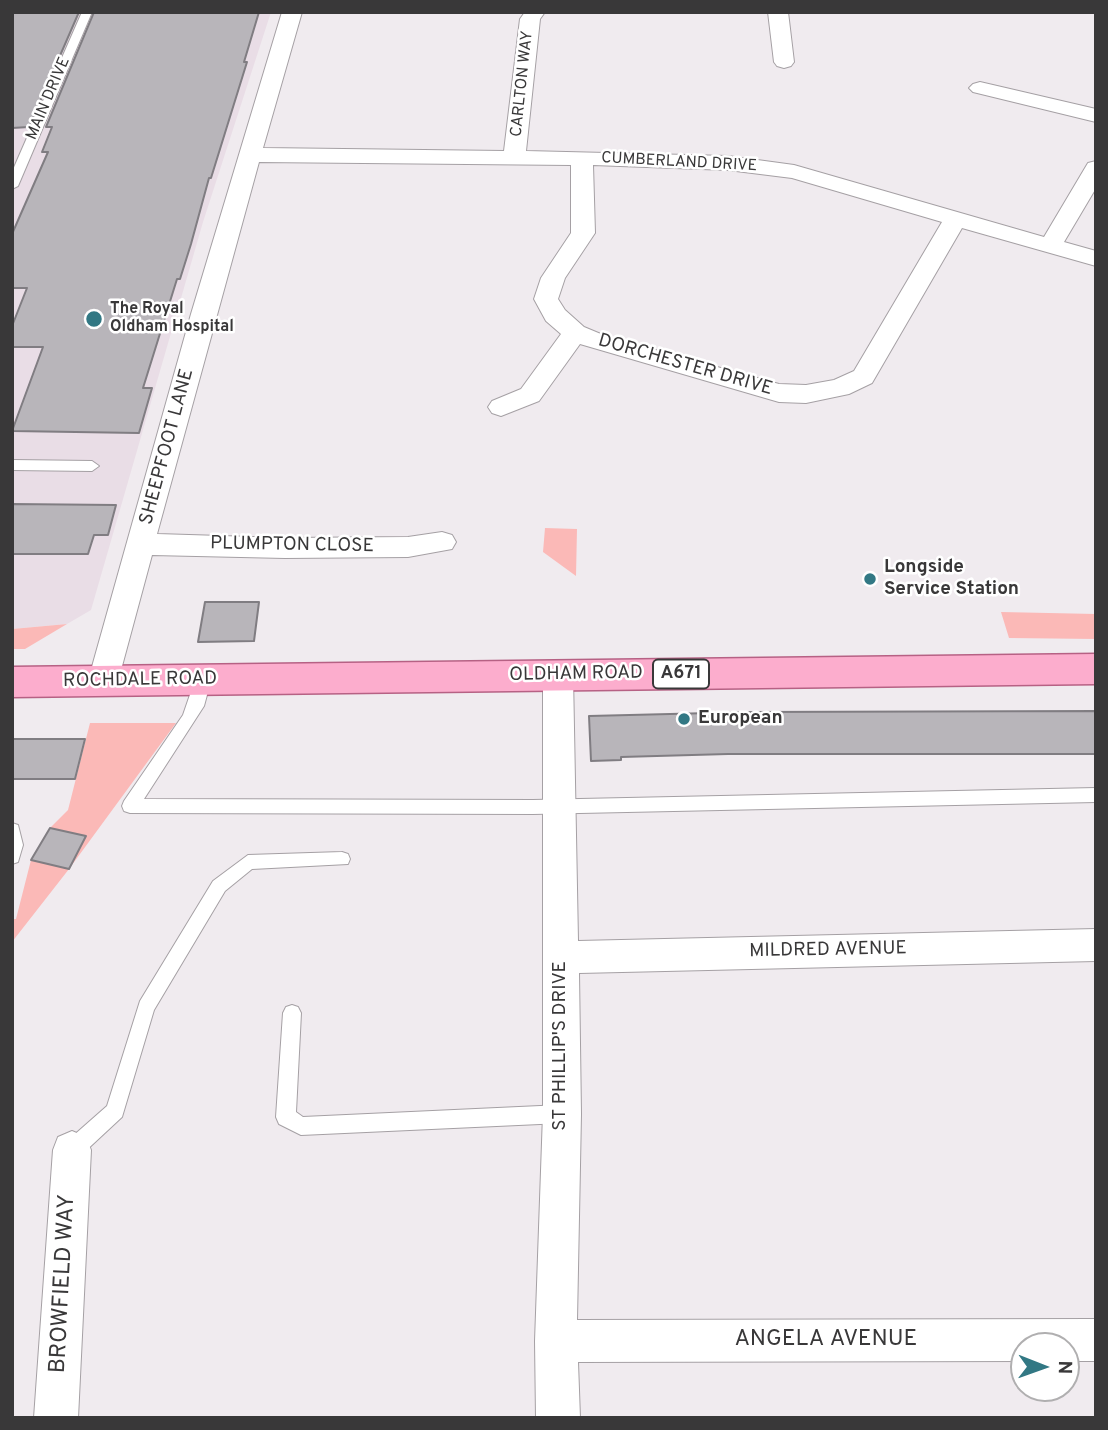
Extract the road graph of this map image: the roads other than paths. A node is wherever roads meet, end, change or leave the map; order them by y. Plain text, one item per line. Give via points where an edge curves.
1 (87, 12) edge
2 (292, 12) edge
3 (535, 12) edge
4 (778, 12) edge
5 (784, 62) dead end
6 (980, 88) dead end
7 (1096, 116) edge
8 (250, 155) junction
9 (514, 158) junction
10 (582, 158) junction
11 (1096, 168) edge
12 (12, 186) edge
13 (955, 219) junction
14 (1051, 245) junction
15 (1096, 259) edge
16 (575, 332) junction
17 (501, 407) dead end
18 (12, 465) edge
19 (92, 466) dead end
20 (442, 542) dead end
21 (142, 544) junction
22 (1096, 669) edge
23 (558, 675) junction
24 (267, 679) joint
25 (203, 680) junction
26 (103, 681) junction
27 (12, 682) edge
28 (1096, 795) edge
29 (559, 806) junction
30 (12, 830) edge
31 (12, 857) edge
32 (342, 859) dead end
33 (1096, 945) edge
34 (560, 957) junction
35 (292, 1013) dead end
36 (562, 1114) junction
37 (72, 1150) joint
38 (1096, 1340) edge
39 (556, 1341) junction
40 (56, 1418) edge
41 (558, 1418) edge

1 - 12 lane, MAIN DRIVE
2 - 8 street, SHEEPFOOT LANE
3 - 9 street, CARLTON WAY via 530,19
4 - 5 street
6 - 7 street
8 - 9 street, CUMBERLAND DRIVE
8 - 21 street, SHEEPFOOT LANE
9 - 10 street, CUMBERLAND DRIVE
10 - 13 street, CUMBERLAND DRIVE via 728,163 794,172
10 - 16 street, DORCHESTER DRIVE via 583,233 553,278 546,299 555,315
11 - 14 street
13 - 14 street, CUMBERLAND DRIVE
13 - 16 street, DORCHESTER DRIVE via 863,377 840,388 806,394 758,389
14 - 15 street, CUMBERLAND DRIVE
16 - 17 street, DORCHESTER DRIVE via 530,395
18 - 19 lane
20 - 21 street, PLUMPTON CLOSE via 408,547 285,548
21 - 26 street, SHEEPFOOT LANE
22 - 23 main road, OLDHAM ROAD / A671
23 - 24 main road, OLDHAM ROAD / A671
23 - 29 street, ST PHILLIP'S DRIVE
24 - 25 main road, ROCHDALE ROAD / A671
25 - 26 main road, ROCHDALE ROAD / A671
25 - 29 lane via 189,719 130,806
26 - 27 main road, ROCHDALE ROAD / A671
28 - 29 lane
29 - 34 street, ST PHILLIP'S DRIVE
30 - 31 lane
32 - 37 lane via 248,862 219,887 146,1007 115,1111
33 - 34 street, MILDRED AVENUE
34 - 36 street, ST PHILLIP'S DRIVE
35 - 36 lane via 286,1117 302,1126
36 - 39 street, ST PHILLIP'S DRIVE
37 - 40 street, BROWFIELD WAY
38 - 39 street, ANGELA AVENUE
39 - 41 street, ST PHILLIP'S DRIVE

